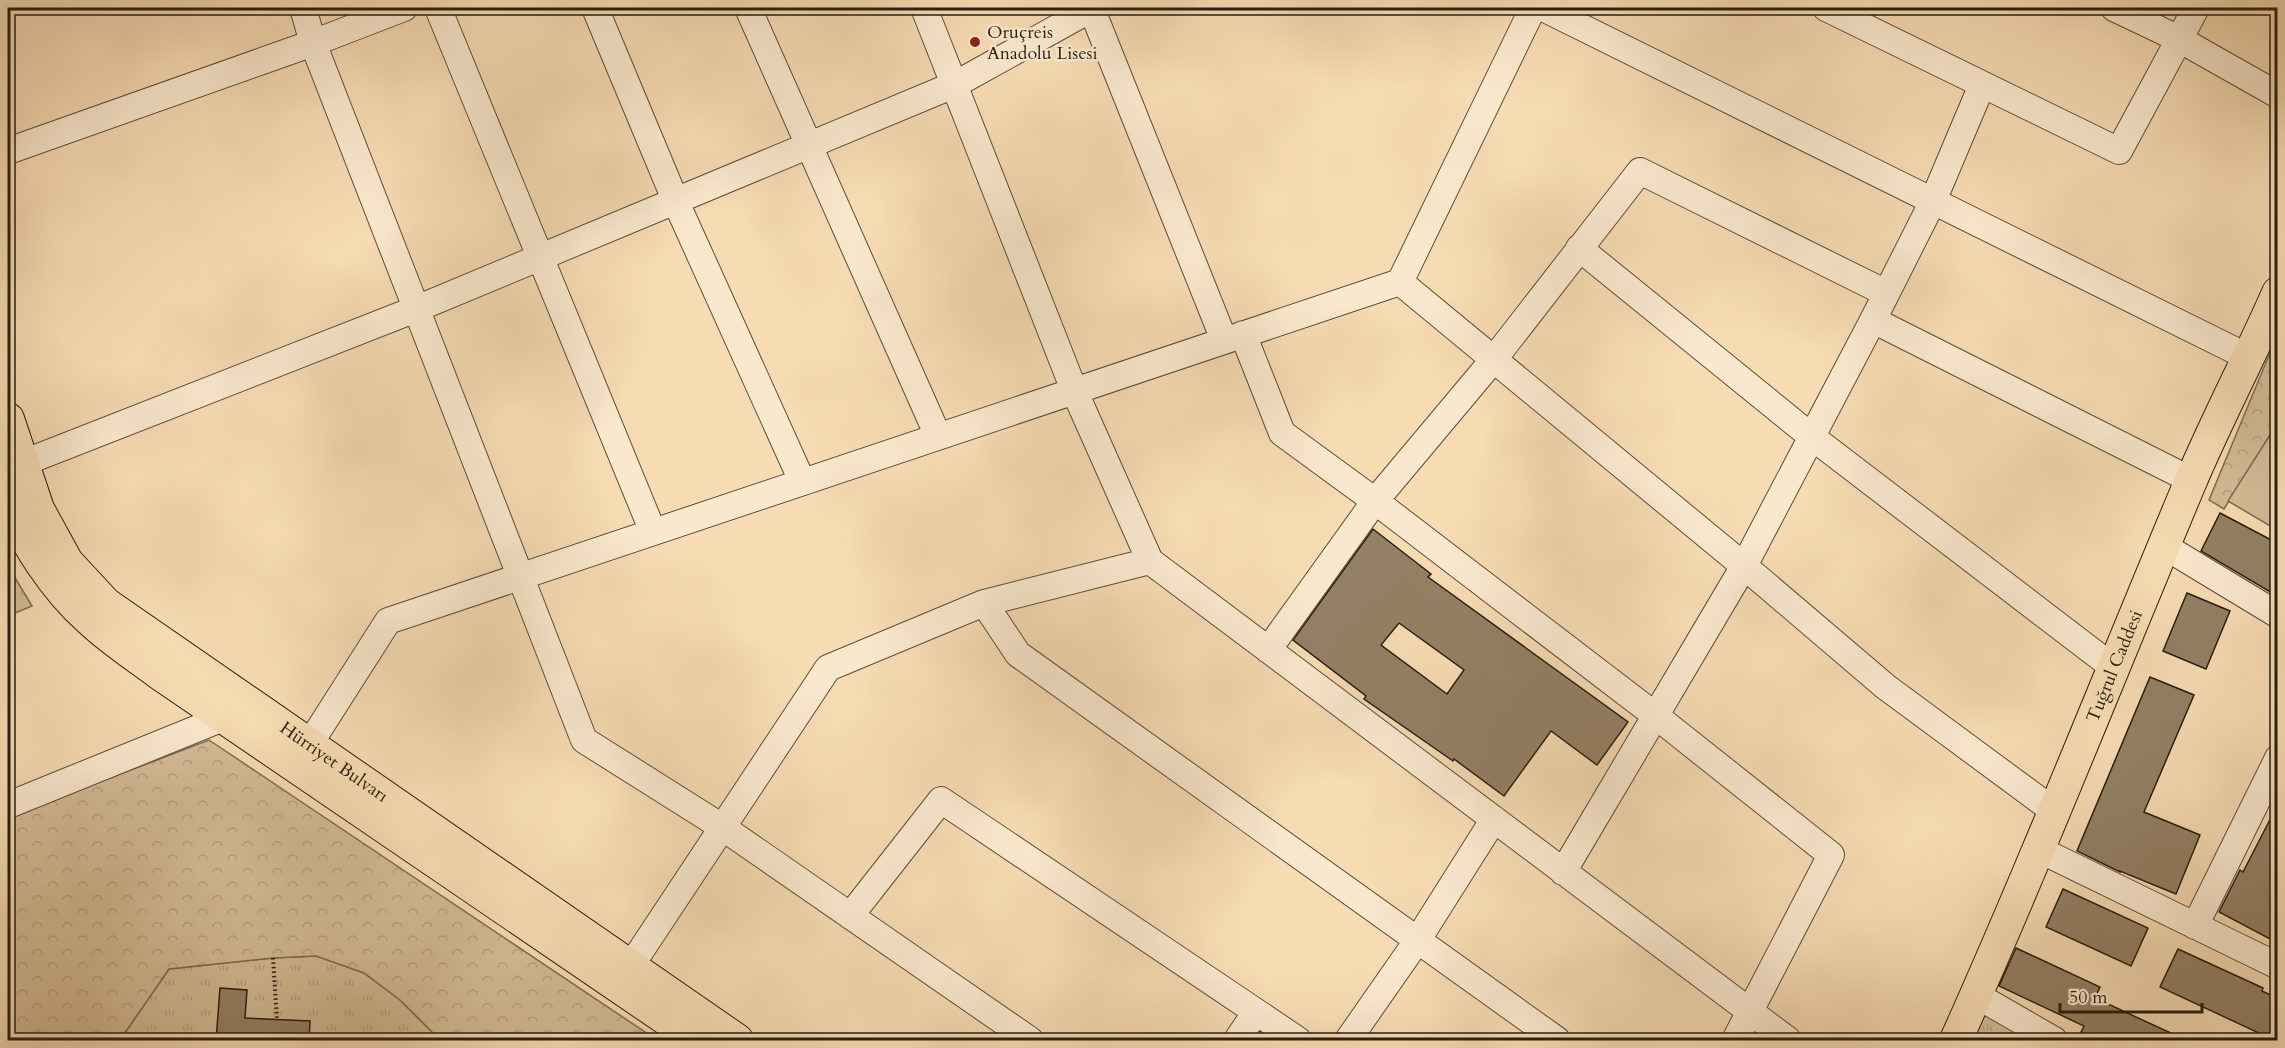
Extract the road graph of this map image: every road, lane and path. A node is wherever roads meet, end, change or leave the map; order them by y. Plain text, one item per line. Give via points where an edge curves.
1 (303, 8) edge
2 (404, 8) edge
3 (438, 8) edge
4 (595, 8) edge
5 (748, 8) edge
6 (924, 8) edge
7 (1533, 8) edge
8 (1543, 8) edge
9 (1826, 8) edge
10 (2114, 8) edge
11 (2196, 8) edge
12 (1093, 9) edge
13 (1861, 15) edge
14 (2179, 39) junction
15 (313, 43) junction
16 (956, 84) junction
17 (1982, 85) junction
18 (2277, 95) edge
19 (810, 147) junction
20 (8, 151) edge
21 (1933, 201) junction
22 (676, 202) junction
23 (1579, 248) junction
24 (542, 257) junction
25 (1400, 282) junction
26 (1887, 293) junction
27 (2277, 293) edge
28 (416, 309) junction
29 (1873, 320) junction
30 (1234, 337) junction
31 (2250, 358) junction
32 (1494, 359) junction
33 (1074, 390) junction
34 (8, 419) edge
35 (938, 435) junction
36 (1812, 437) junction
37 (23, 463) junction
38 (2191, 480) junction
39 (802, 481) junction
40 (8, 498) edge
41 (1375, 501) junction
42 (653, 531) junction
43 (2164, 546) junction
44 (1150, 561) junction
45 (1744, 566) junction
46 (520, 577) junction
47 (984, 603) junction
48 (2277, 615) edge
49 (1268, 650) junction
50 (2114, 668) junction
51 (1656, 716) junction
52 (223, 718) junction
53 (302, 756) junction
54 (2277, 758) edge
55 (2269, 799) edge
56 (11, 804) dead end
57 (2054, 812) junction
58 (1494, 819) junction
59 (722, 827) junction
60 (2038, 849) junction
61 (1563, 872) junction
62 (850, 916) junction
63 (2195, 926) junction
64 (1417, 940) junction
65 (273, 958) dead end
66 (2277, 966) edge
67 (630, 967) junction
68 (1977, 995) junction
69 (1749, 1012) junction
70 (1255, 1013) junction
71 (277, 1020) dead end
72 (697, 1041) edge
73 (737, 1041) edge
74 (1030, 1041) edge
75 (1237, 1041) edge
76 (1298, 1041) edge
77 (1348, 1041) edge
78 (1557, 1041) edge
79 (1735, 1041) edge
80 (1788, 1041) edge
81 (1956, 1041) edge
82 (2054, 1041) edge

1 - 15 street
2 - 15 street
3 - 24 street
4 - 22 street
5 - 19 street
6 - 16 street
7 - 25 street
8 - 21 street
9 - 13 street
10 - 14 street
11 - 14 street
12 - 16 street
12 - 30 street
13 - 17 street
14 - 17 street via 2119,151
14 - 18 street
15 - 20 street
15 - 28 street
16 - 19 street
16 - 33 street
17 - 21 street
19 - 22 street
19 - 35 street
21 - 26 street
21 - 31 street
22 - 24 street
22 - 39 street
23 - 26 street via 1640,171
23 - 32 street
23 - 36 street
24 - 28 street
24 - 42 street
25 - 30 street
25 - 32 street
26 - 29 street
27 - 31 main road, Tuğrul Caddesi
28 - 37 street
28 - 46 street
29 - 36 street
29 - 38 street
30 - 33 street
30 - 41 street via 1282,433
31 - 38 main road, Tuğrul Caddesi
32 - 41 street
32 - 45 street
33 - 35 street
33 - 44 street
34 - 37 main road, Hürriyet Bulvarı
35 - 39 street
36 - 45 street
36 - 50 street
37 - 53 main road, Hürriyet Bulvarı via 38,508 67,562 106,604
38 - 43 main road, Tuğrul Caddesi
39 - 42 street
40 - 52 main road, Hürriyet Bulvarı via 15,521 47,572 89,620
41 - 49 street
41 - 51 street
42 - 46 street
43 - 48 street
43 - 50 main road, Tuğrul Caddesi
44 - 47 street
44 - 49 street
45 - 51 street
45 - 57 street via 1886,687
46 - 53 street via 388,621
46 - 59 street via 584,740
47 - 59 street via 828,669
47 - 64 street via 1018,654
49 - 58 street
50 - 57 main road, Tuğrul Caddesi
51 - 61 street
51 - 69 street via 1831,855
52 - 53 main road, Hürriyet Bulvarı
52 - 56 street
53 - 67 main road, Hürriyet Bulvarı
53 - 72 main road, Hürriyet Bulvarı
54 - 55 street
55 - 63 street
57 - 60 main road, Tuğrul Caddesi
58 - 61 street
58 - 64 street
59 - 62 street
59 - 67 street
60 - 63 street
60 - 68 main road, Tuğrul Caddesi
61 - 69 street
62 - 70 street via 941,800
62 - 74 street
63 - 66 street
64 - 77 street
64 - 78 street
65 - 71 path
67 - 73 main road, Hürriyet Bulvarı
68 - 81 main road, Tuğrul Caddesi
68 - 82 street
69 - 79 street
69 - 80 street
70 - 75 street
70 - 76 street

